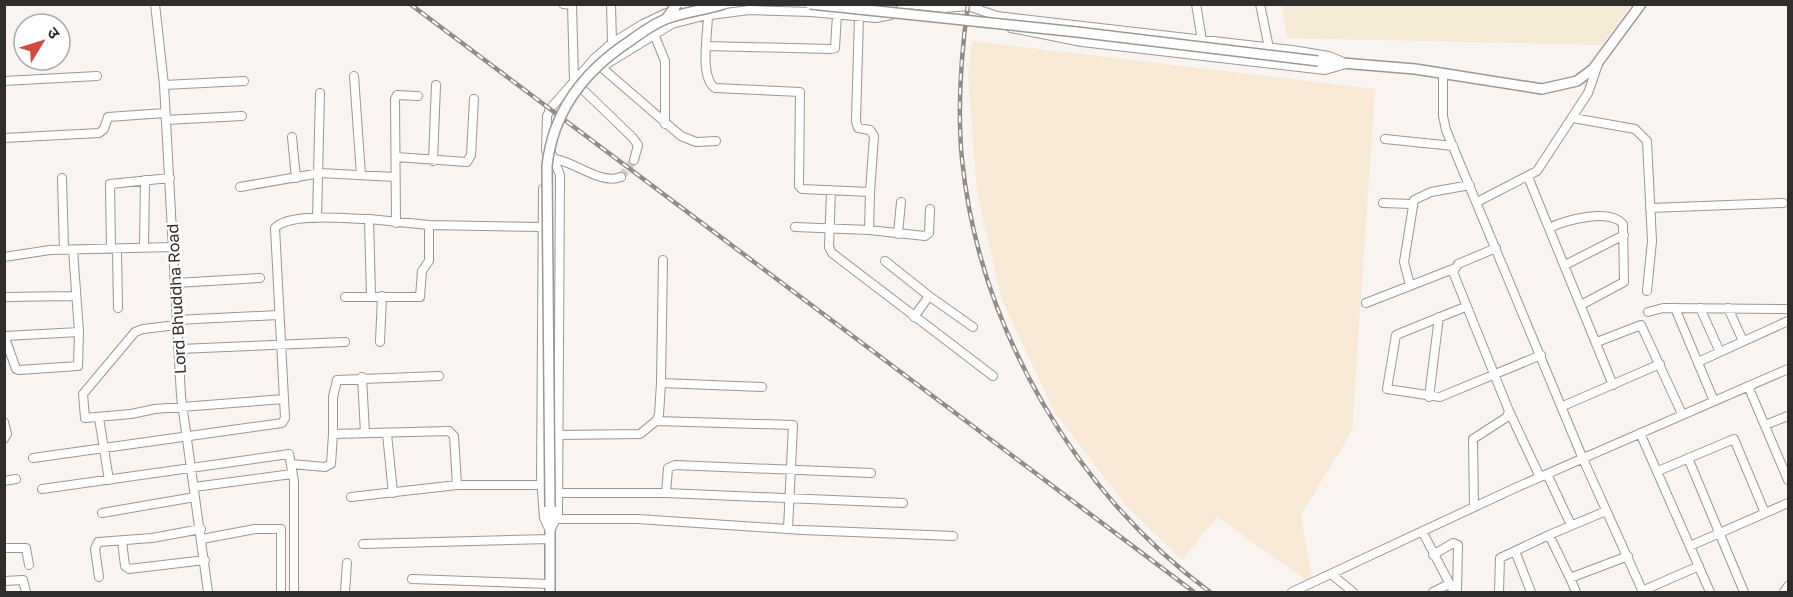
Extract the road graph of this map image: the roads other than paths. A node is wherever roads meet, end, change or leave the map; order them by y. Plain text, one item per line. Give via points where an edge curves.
1 (155, 4) edge
2 (563, 4) edge
3 (611, 4) edge
4 (677, 4) edge
5 (698, 4) edge
6 (709, 4) edge
7 (724, 4) edge
8 (810, 4) edge
9 (1196, 4) edge
10 (1260, 4) edge
11 (1641, 4) edge
12 (572, 5) edge
13 (909, 5) edge
14 (689, 6) edge
15 (711, 14) junction
16 (837, 14) junction
17 (859, 16) junction
18 (997, 16) junction
19 (691, 19) junction
20 (665, 20) junction
21 (654, 34) junction
22 (1202, 40) junction
23 (612, 43) junction
24 (707, 46) junction
25 (1269, 48) junction
26 (1598, 62) junction
27 (1347, 64) junction
28 (601, 67) junction
29 (582, 75) junction
30 (1443, 75) junction
31 (96, 76) dead end
32 (354, 76) dead end
33 (4, 81) edge
34 (244, 81) dead end
35 (574, 81) junction
36 (164, 85) junction
37 (436, 85) dead end
38 (320, 93) dead end
39 (418, 96) dead end
40 (474, 99) dead end
41 (166, 116) junction
42 (242, 116) dead end
43 (1573, 118) junction
44 (665, 124) junction
45 (4, 138) edge
46 (292, 138) dead end
47 (1385, 139) dead end
48 (716, 141) dead end
49 (547, 145) junction
50 (1453, 146) junction
51 (396, 157) junction
52 (555, 159) junction
53 (433, 160) junction
54 (634, 160) dead end
55 (320, 173) junction
56 (361, 175) junction
57 (395, 177) junction
58 (621, 177) dead end
59 (1528, 177) junction
60 (62, 178) dead end
61 (170, 178) junction
62 (296, 178) junction
63 (145, 180) junction
64 (1470, 186) junction
65 (240, 187) dead end
66 (831, 190) junction
67 (870, 192) junction
68 (901, 202) dead end
69 (1477, 202) junction
70 (1383, 203) dead end
71 (1784, 203) dead end
72 (1412, 204) junction
73 (1650, 208) junction
74 (930, 209) dead end
75 (317, 218) junction
76 (369, 219) junction
77 (396, 223) junction
78 (429, 225) junction
79 (542, 227) junction
80 (795, 227) dead end
81 (1549, 228) junction
82 (829, 229) junction
83 (869, 230) junction
84 (898, 234) junction
85 (1624, 235) junction
86 (144, 247) junction
87 (172, 248) junction
88 (1496, 248) junction
89 (114, 249) junction
90 (64, 250) junction
91 (74, 250) junction
92 (4, 257) edge
93 (663, 260) dead end
94 (885, 261) dead end
95 (1565, 266) junction
96 (1453, 269) junction
97 (260, 278) dead end
98 (175, 283) junction
99 (1410, 285) junction
100 (1647, 291) dead end
101 (76, 296) junction
102 (370, 296) junction
103 (382, 296) junction
104 (929, 296) junction
105 (4, 297) edge
106 (345, 297) dead end
107 (1366, 303) dead end
108 (1581, 305) junction
109 (1465, 307) junction
110 (118, 308) dead end
111 (1675, 308) junction
112 (1700, 308) junction
113 (1728, 308) junction
114 (1788, 309) edge
115 (1648, 312) dead end
116 (278, 315) junction
117 (914, 317) junction
118 (1439, 317) junction
119 (1788, 321) edge
120 (177, 323) junction
121 (973, 327) dead end
122 (79, 333) junction
123 (5, 336) edge
124 (1743, 341) junction
125 (345, 342) dead end
126 (380, 342) dead end
127 (1597, 342) junction
128 (281, 344) junction
129 (179, 349) junction
130 (1720, 352) junction
131 (1541, 355) junction
132 (1698, 362) junction
133 (1660, 364) junction
134 (1788, 369) edge
135 (439, 376) dead end
136 (993, 376) dead end
137 (1496, 376) junction
138 (362, 377) junction
139 (661, 383) junction
140 (1613, 385) junction
141 (1748, 386) junction
142 (762, 387) dead end
143 (1429, 397) junction
144 (285, 399) junction
145 (1714, 401) junction
146 (1563, 406) junction
147 (183, 407) junction
148 (1509, 411) junction
149 (1682, 414) junction
150 (1788, 416) edge
151 (99, 418) junction
152 (4, 422) edge
153 (656, 422) junction
154 (1765, 425) junction
155 (365, 433) junction
156 (1640, 433) junction
157 (333, 434) junction
158 (387, 434) junction
159 (559, 435) junction
160 (187, 437) junction
161 (4, 439) edge
162 (105, 449) junction
163 (33, 458) dead end
164 (1688, 458) junction
165 (1583, 459) junction
166 (291, 464) junction
167 (191, 466) junction
168 (793, 468) junction
169 (1658, 471) junction
170 (871, 473) dead end
171 (292, 474) junction
172 (1543, 475) junction
173 (16, 479) dead end
174 (109, 480) junction
175 (1788, 480) edge
176 (4, 481) edge
177 (457, 485) junction
178 (542, 485) junction
179 (194, 487) junction
180 (42, 489) dead end
181 (393, 493) junction
182 (558, 493) junction
183 (666, 493) junction
184 (195, 497) junction
185 (351, 497) dead end
186 (790, 498) junction
187 (903, 503) dead end
188 (1788, 503) edge
189 (1474, 506) junction
190 (1606, 511) junction
191 (102, 513) dead end
192 (1766, 513) junction
193 (557, 519) junction
194 (1571, 525) junction
195 (201, 529) junction
196 (788, 529) junction
197 (294, 530) junction
198 (1422, 531) junction
199 (1719, 532) junction
200 (282, 533) junction
201 (550, 535) junction
202 (1549, 535) junction
203 (953, 536) dead end
204 (202, 538) junction
205 (122, 541) junction
206 (363, 544) dead end
207 (1690, 546) junction
208 (4, 548) edge
209 (1515, 550) junction
210 (1433, 555) junction
211 (1628, 556) junction
212 (206, 560) junction
213 (347, 563) dead end
214 (29, 565) dead end
215 (1699, 566) junction
216 (1331, 574) junction
217 (99, 577) dead end
218 (1570, 578) junction
219 (412, 579) dead end
220 (4, 581) edge
221 (1449, 584) junction
222 (1788, 586) edge
223 (550, 588) edge
224 (26, 592) edge
225 (208, 592) edge
226 (281, 592) edge
227 (294, 592) edge
228 (345, 592) edge
229 (1292, 592) edge
230 (1353, 592) edge
231 (1433, 592) edge
232 (1456, 592) edge
233 (1500, 592) edge
234 (1531, 592) edge
235 (1576, 592) edge
236 (1643, 592) edge
237 (1710, 592) edge
238 (1744, 592) edge
239 (1784, 592) edge

1 - 36 street, Lord Bhuddha Road
2 - 12 street
3 - 23 street
4 - 20 main road, bridge
5 - 14 street
6 - 15 street
7 - 20 main road, bridge
8 - 27 main road, bridge
9 - 22 street
10 - 25 street
11 - 26 main road
12 - 35 street
13 - 17 street via 884,17
13 - 18 street via 968,6
14 - 19 street
14 - 23 street via 643,24
15 - 16 street via 749,10
15 - 19 street
15 - 24 street
16 - 17 street
16 - 24 street via 835,48 831,49
17 - 67 street via 856,121 858,128 870,130 874,136
18 - 22 street
18 - 27 street via 1013,29 1082,42 1325,70
19 - 21 street
20 - 201 main road, bridge via 601,61 576,89 550,141
21 - 28 street
21 - 44 street via 665,61
22 - 25 street
23 - 29 street
24 - 66 street via 706,80 715,88 800,92 797,183 802,189
25 - 27 street via 1329,56
26 - 30 main road via 1577,81 1542,89
26 - 43 street via 1594,80
27 - 30 main road
28 - 29 street
28 - 44 street
29 - 35 street
30 - 50 street via 1443,116
31 - 33 street
32 - 56 street
34 - 36 street
35 - 49 street via 549,110
35 - 54 street via 632,136 638,145
36 - 41 street, Lord Bhuddha Road
37 - 53 street
38 - 55 street
39 - 51 street via 395,96
40 - 53 street via 470,159 463,163
41 - 42 street
41 - 45 street via 110,116 99,133
41 - 61 street, Lord Bhuddha Road
43 - 59 street via 1544,162
43 - 73 street via 1640,132 1649,151
44 - 48 street via 687,139
46 - 62 street
47 - 50 street
49 - 52 street
49 - 79 street
50 - 64 street
51 - 53 street
51 - 57 street
52 - 58 street via 610,179
52 - 159 street via 560,175 561,241
55 - 56 street
55 - 62 street
55 - 75 street
56 - 57 street
57 - 77 street
59 - 69 street
59 - 81 street
60 - 90 street
61 - 63 street
61 - 87 street, Lord Bhuddha Road
62 - 65 street
63 - 86 street
63 - 89 street via 114,181 109,185
64 - 69 street
64 - 72 street via 1426,194
66 - 67 street
66 - 82 street
67 - 83 street
68 - 84 street
69 - 88 street
70 - 72 street
71 - 73 street
72 - 99 street via 1404,262
73 - 100 street
74 - 84 street via 928,235
75 - 76 street
75 - 116 street via 281,222 274,228
76 - 77 street
76 - 102 street
77 - 78 street
78 - 79 street
78 - 103 street via 429,261 422,271 421,296
79 - 178 street
80 - 82 street
81 - 85 street via 1580,217 1615,219 1623,224
81 - 95 street
82 - 83 street
82 - 117 street via 832,253
83 - 84 street
85 - 95 street
85 - 108 street via 1624,282
86 - 87 street
86 - 89 street
87 - 98 street, Lord Bhuddha Road
88 - 96 street
88 - 131 street
89 - 91 street
89 - 110 street
90 - 91 street
90 - 92 street
91 - 101 street
93 - 139 street
94 - 104 street
95 - 108 street
96 - 99 street
96 - 109 street
97 - 98 street
98 - 120 street, Lord Bhuddha Road
99 - 107 street
101 - 105 street
101 - 122 street
102 - 103 street
102 - 106 street
103 - 126 street
104 - 117 street
104 - 121 street
108 - 127 street
109 - 118 street
109 - 137 street
111 - 112 street
111 - 115 street
111 - 132 street
112 - 113 street
112 - 130 street
113 - 114 street
113 - 124 street
116 - 120 street
116 - 128 street
117 - 136 street
118 - 143 street
118 - 143 street via 1396,335 1386,384 1388,390
119 - 124 street
120 - 129 street, Lord Bhuddha Road
120 - 151 street via 138,330 120,349 81,397 85,418
122 - 123 street
122 - 123 street via 79,364 75,367 17,370
124 - 130 street
125 - 128 street
127 - 133 street via 1641,324
127 - 140 street
128 - 129 street
128 - 144 street
129 - 147 street, Lord Bhuddha Road
130 - 132 street
131 - 137 street
131 - 146 street
132 - 145 street
133 - 140 street
133 - 149 street
134 - 141 street
135 - 138 street
137 - 143 street via 1451,394
137 - 148 street
138 - 155 street
138 - 157 street via 342,378 335,383
139 - 142 street
139 - 153 street
140 - 146 street
141 - 145 street
141 - 154 street
144 - 147 street
144 - 160 street via 282,423
145 - 149 street
146 - 165 street
147 - 151 street
147 - 160 street, Lord Bhuddha Road
148 - 172 street
148 - 189 street via 1507,417 1473,439
149 - 156 street
150 - 154 street
151 - 162 street
152 - 161 street
153 - 159 street via 640,434
153 - 168 street via 793,425
154 - 175 street
155 - 157 street
155 - 158 street
156 - 165 street
156 - 169 street
157 - 166 street via 331,464
158 - 177 street via 452,433
158 - 181 street
159 - 182 street
160 - 162 street
160 - 167 street, Lord Bhuddha Road
162 - 163 street
162 - 174 street
164 - 169 street
164 - 192 street via 1734,439
164 - 199 street
165 - 172 street
165 - 190 street
166 - 167 street via 287,454
166 - 171 street
167 - 174 street
167 - 179 street, Lord Bhuddha Road
168 - 170 street
168 - 183 street via 675,465 668,468
168 - 186 street
169 - 207 street
171 - 179 street
171 - 197 street
172 - 189 street
172 - 194 street
173 - 176 street
174 - 180 street
177 - 178 street
177 - 181 street
178 - 201 street via 544,518
179 - 184 street, Lord Bhuddha Road
181 - 185 street
182 - 183 street
182 - 193 street
183 - 186 street
184 - 191 street
184 - 195 street, Lord Bhuddha Road
186 - 187 street
186 - 196 street
188 - 192 street
189 - 198 street
190 - 194 street
190 - 211 street
192 - 199 street
193 - 196 street via 638,519
193 - 201 street
194 - 202 street
195 - 204 street, Lord Bhuddha Road
195 - 205 street
196 - 203 street
197 - 200 street
197 - 227 street
198 - 210 street
198 - 216 street
199 - 207 street
199 - 238 street
200 - 204 street via 280,529 255,529
200 - 226 street
201 - 206 street
201 - 223 main road
202 - 209 street
202 - 218 street
204 - 212 street, Lord Bhuddha Road
205 - 212 street via 125,566 129,569
205 - 217 street via 95,544
207 - 215 street
208 - 214 street via 26,548
209 - 233 street via 1500,558
209 - 234 street
210 - 221 street
210 - 232 street via 1453,543 1458,545
211 - 218 street
211 - 236 street
212 - 225 street, Lord Bhuddha Road
213 - 228 street
215 - 236 street
215 - 237 street
216 - 229 street
216 - 230 street
218 - 235 street
219 - 223 street
220 - 224 street via 23,580
221 - 231 street
221 - 232 street
222 - 239 street

